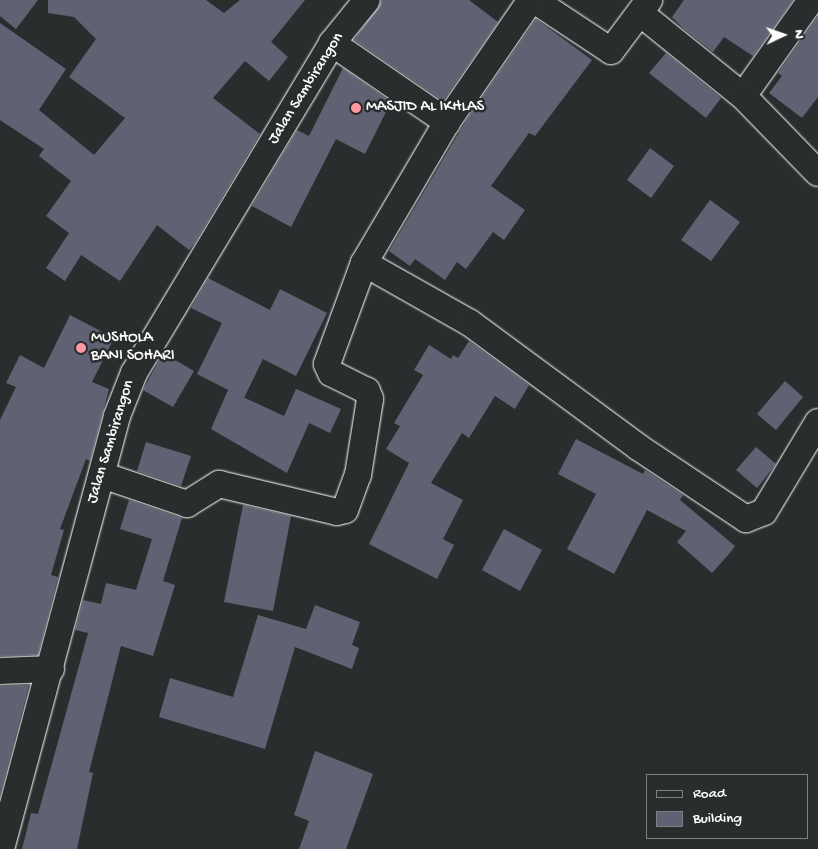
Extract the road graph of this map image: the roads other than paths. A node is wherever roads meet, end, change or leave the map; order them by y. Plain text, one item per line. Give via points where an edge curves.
1 (367, 0) edge
2 (533, 0) edge
3 (811, 0) edge
4 (644, 6) edge
5 (332, 43) junction
6 (743, 96) junction
7 (447, 122) junction
8 (818, 173) edge
9 (364, 263) junction
10 (818, 422) edge
11 (102, 475) junction
12 (51, 669) junction
13 (0, 671) edge
14 (1, 849) edge

1 - 5 street, Jalan Sambirangon
2 - 4 street via 608,50 615,48
2 - 7 street
3 - 6 street
4 - 6 street
5 - 7 street
5 - 11 street, Jalan Sambirangon via 134,373
6 - 8 street
7 - 9 street
9 - 10 street via 470,323 638,447 746,519 764,512
9 - 11 street via 327,364 331,373 367,391 370,399 360,465 345,510 337,512 219,484 187,504
11 - 12 street, Jalan Sambirangon
12 - 13 street
12 - 14 street, Jalan Sambirangon

